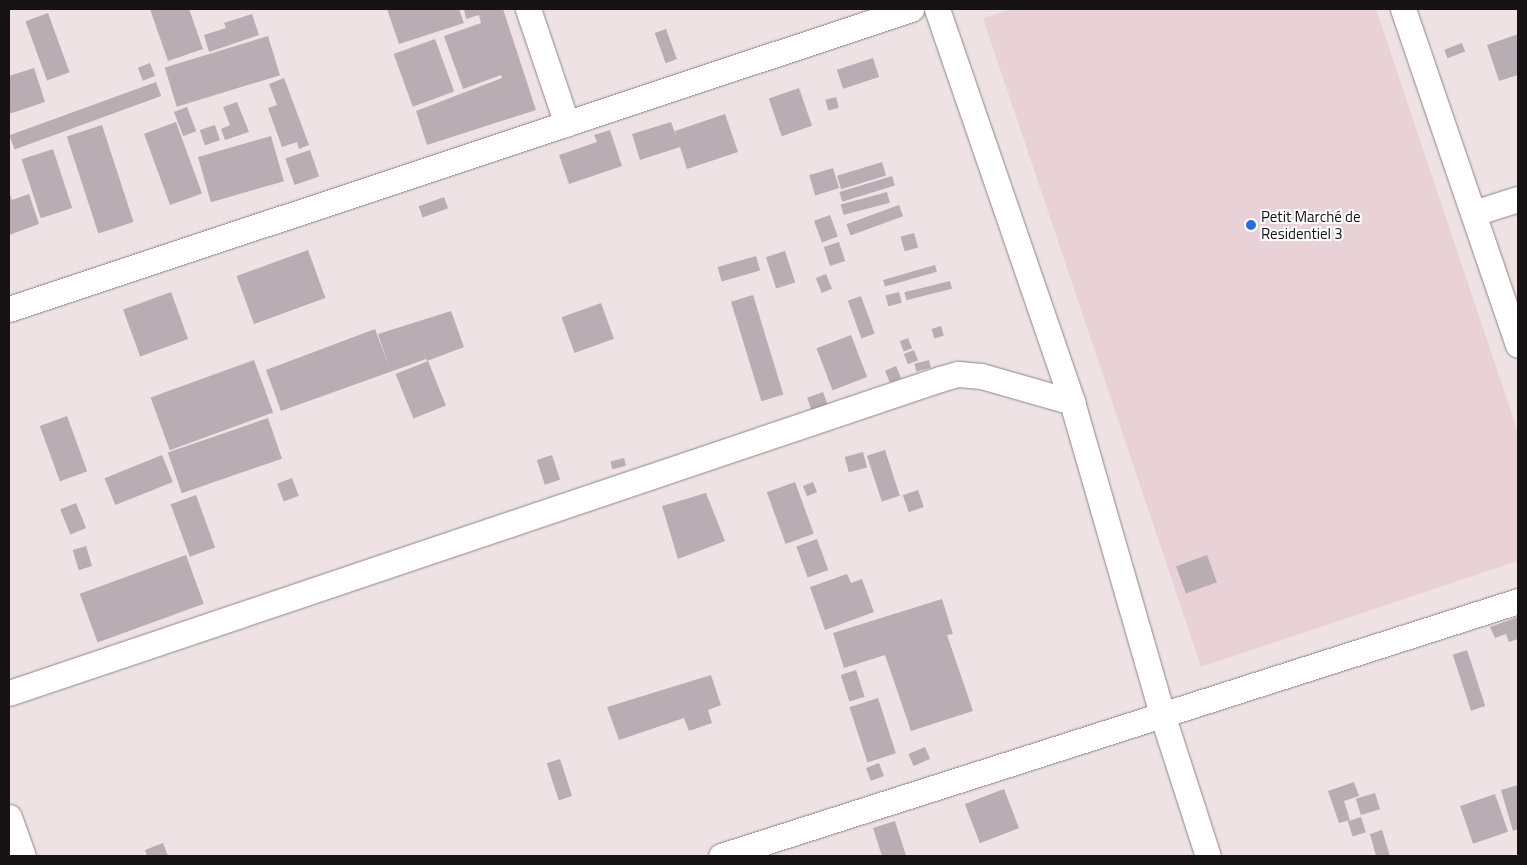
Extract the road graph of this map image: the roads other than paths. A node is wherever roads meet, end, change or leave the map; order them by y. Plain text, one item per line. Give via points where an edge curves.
1 (528, 9) edge
2 (911, 9) edge
3 (937, 9) edge
4 (1403, 9) edge
5 (567, 124) junction
6 (1518, 199) edge
7 (1474, 213) junction
8 (9, 309) edge
9 (1518, 345) edge
10 (1072, 402) junction
11 (1518, 601) edge
12 (9, 692) edge
13 (1162, 714) junction
14 (9, 817) edge
15 (23, 856) edge
16 (720, 856) edge
17 (1208, 856) edge

1 - 5 street
2 - 5 street
3 - 10 street
4 - 7 street
5 - 8 street
6 - 7 street
7 - 9 street
10 - 12 street via 981,376 958,374
10 - 13 street
11 - 13 street
13 - 16 street
13 - 17 street
14 - 15 street

